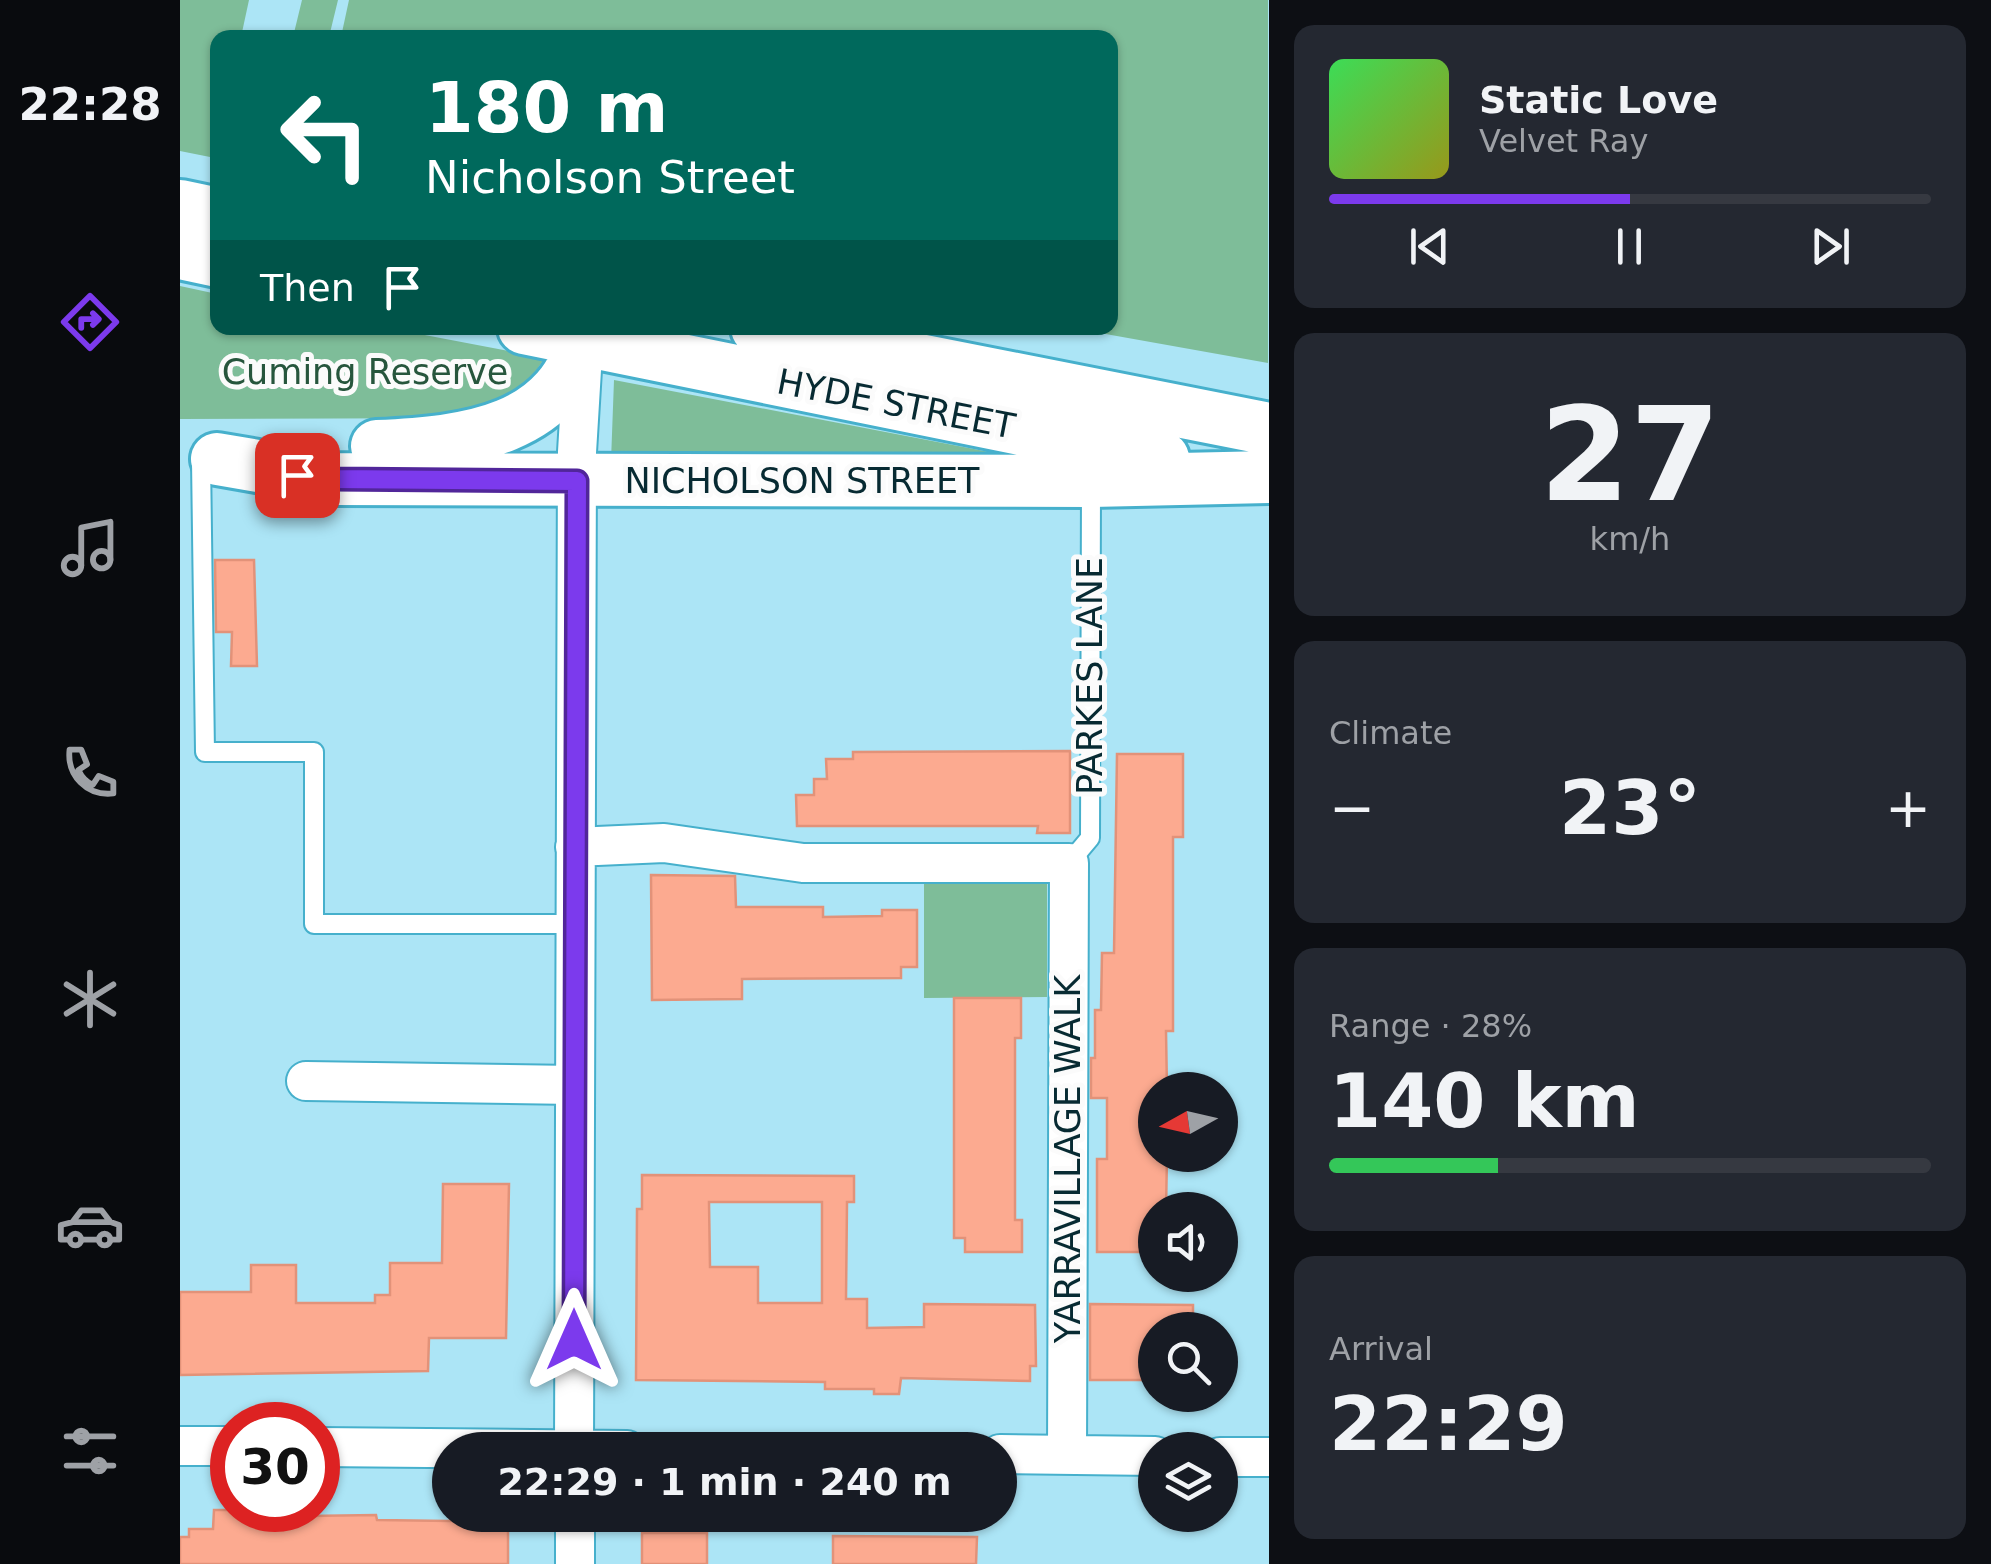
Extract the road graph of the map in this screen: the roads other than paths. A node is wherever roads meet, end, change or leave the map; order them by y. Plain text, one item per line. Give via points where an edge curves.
1 (180, 206) edge
2 (210, 212) edge
3 (180, 253) edge
4 (210, 259) edge
5 (584, 335) edge
6 (585, 335) edge
7 (590, 335) edge
8 (791, 335) edge
9 (1268, 429) edge
10 (375, 446) junction
11 (200, 459) edge
12 (577, 466) junction
13 (1268, 476) edge
14 (1090, 481) junction
15 (575, 846) junction
16 (1069, 863) junction
17 (575, 924) junction
18 (306, 1080) dead end
19 (575, 1086) junction
20 (574, 1432) edge
21 (180, 1446) edge
22 (210, 1446) edge
23 (340, 1447) edge
24 (432, 1448) edge
25 (1017, 1454) edge
26 (1068, 1455) junction
27 (1138, 1456) edge
28 (1238, 1457) edge
29 (1268, 1457) edge
30 (574, 1532) edge
31 (575, 1564) edge

1 - 2 street
3 - 4 street
5 - 10 street via 550,396 510,426 454,441
6 - 12 street
7 - 13 street, HYDE STREET
8 - 9 street, HYDE STREET
10 - 11 street
10 - 12 street
11 - 12 street, NICHOLSON STREET via 334,479
11 - 17 lane via 205,752 314,752 314,924
12 - 14 street, NICHOLSON STREET
12 - 15 street
13 - 14 street, NICHOLSON STREET
14 - 16 lane, PARKES LANE via 1090,838
15 - 16 street via 683,844 803,863
15 - 17 street
16 - 26 street, YARRAVILLAGE WALK
17 - 19 street
18 - 19 street
19 - 20 street
21 - 22 street
23 - 24 street
25 - 26 street
26 - 27 street
28 - 29 street
30 - 31 street

